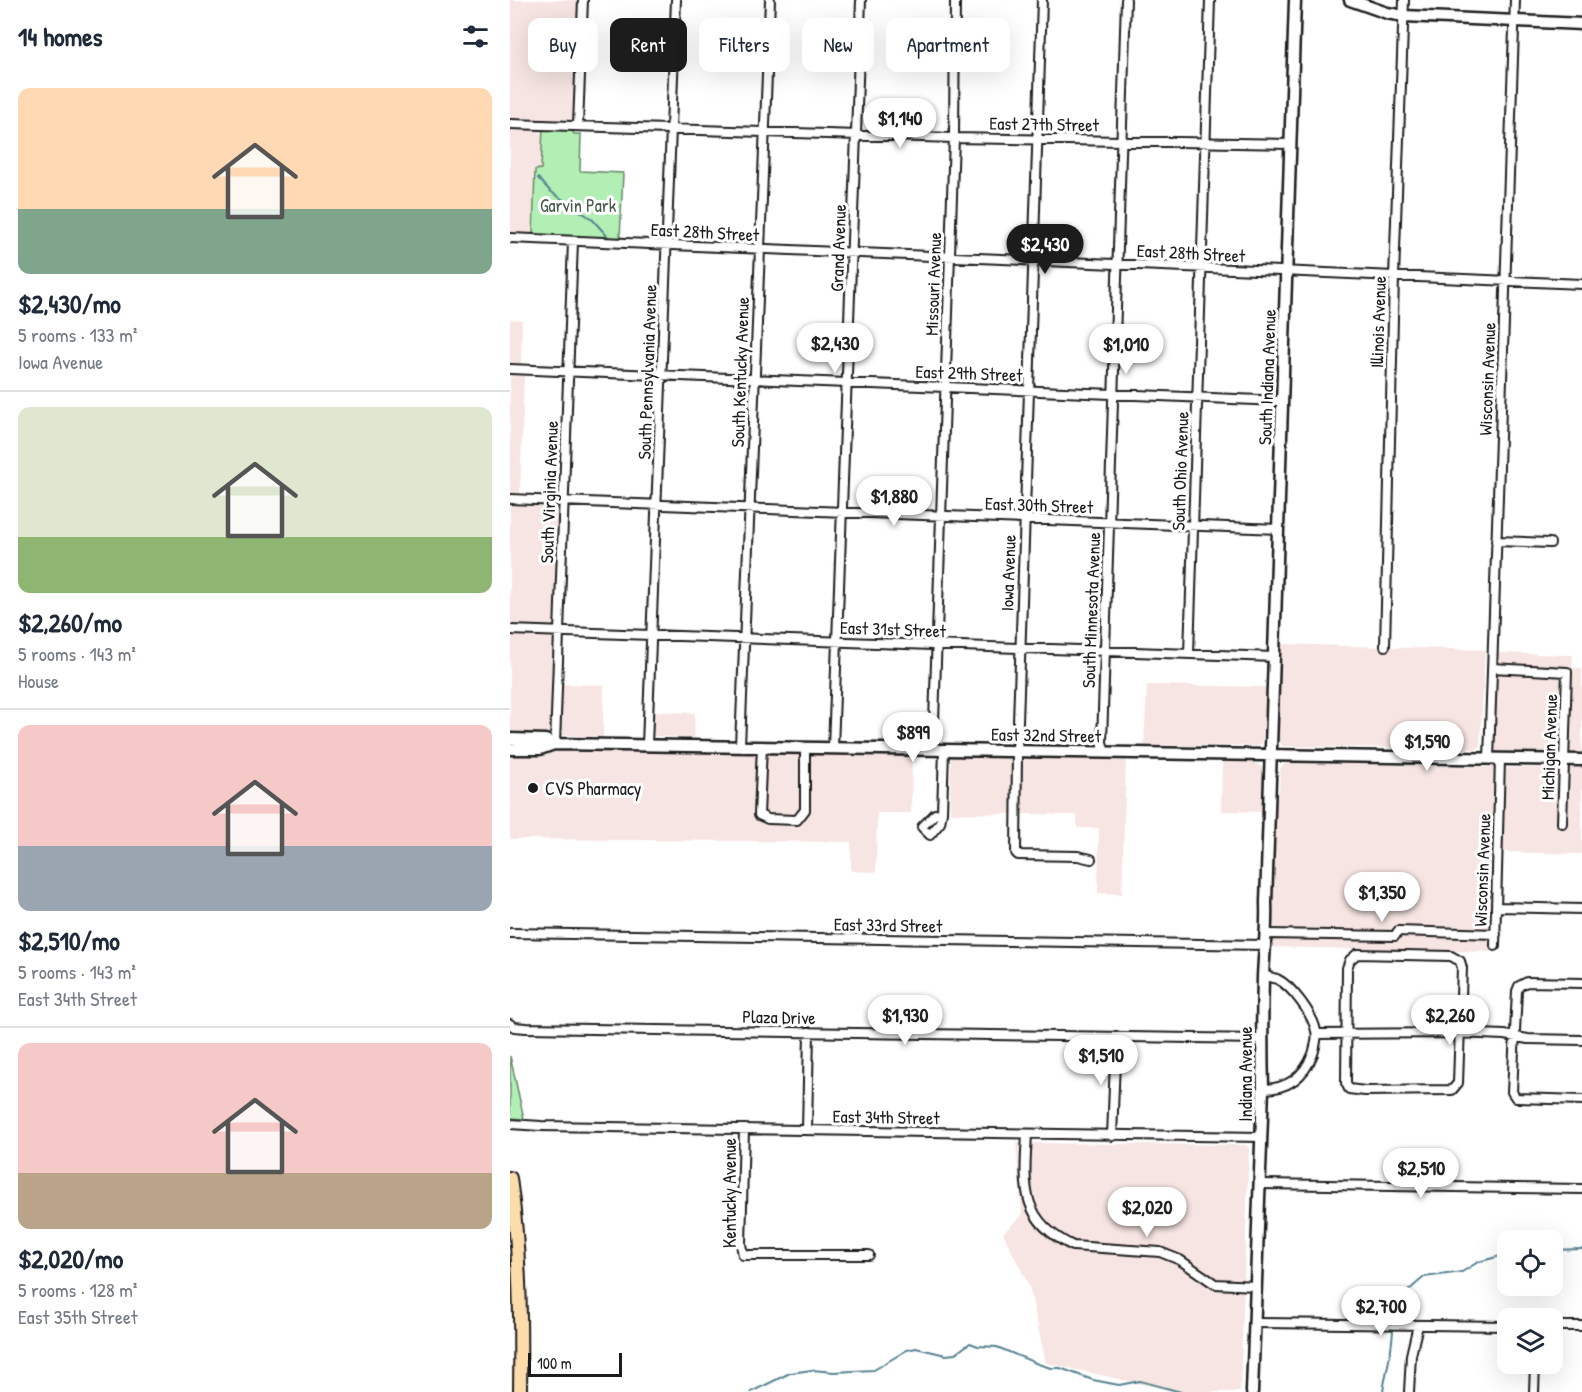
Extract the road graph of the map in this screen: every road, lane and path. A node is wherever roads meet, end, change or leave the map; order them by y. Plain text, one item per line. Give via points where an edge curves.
1 (583, 0) edge
2 (676, 0) edge
3 (770, 0) edge
4 (861, 0) edge
5 (956, 0) edge
6 (1042, 0) edge
7 (1126, 0) edge
8 (1210, 0) edge
9 (1295, 0) edge
10 (1350, 0) edge
11 (1404, 0) edge
12 (1515, 0) edge
13 (1404, 16) junction
14 (1515, 22) junction
15 (1582, 24) edge
16 (510, 124) edge
17 (578, 125) junction
18 (671, 128) junction
19 (765, 132) junction
20 (856, 135) junction
21 (954, 138) junction
22 (1037, 139) junction
23 (1121, 140) junction
24 (1205, 142) junction
25 (1291, 144) junction
26 (510, 238) edge
27 (573, 241) junction
28 (667, 245) junction
29 (760, 249) junction
30 (853, 253) junction
31 (950, 258) junction
32 (1033, 261) junction
33 (1117, 265) junction
34 (1201, 269) junction
35 (1286, 273) junction
36 (1394, 277) junction
37 (1505, 281) junction
38 (1582, 284) edge
39 (510, 369) edge
40 (568, 371) junction
41 (662, 375) junction
42 (756, 379) junction
43 (848, 383) junction
44 (945, 387) junction
45 (1029, 390) junction
46 (1113, 394) junction
47 (1198, 398) junction
48 (1282, 401) junction
49 (510, 499) edge
50 (564, 501) junction
51 (657, 505) junction
52 (749, 509) junction
53 (843, 512) junction
54 (940, 516) junction
55 (1024, 519) junction
56 (1109, 523) junction
57 (1193, 526) junction
58 (1278, 529) junction
59 (1496, 542) junction
60 (1550, 543) dead end
61 (510, 630) edge
62 (558, 632) junction
63 (651, 635) junction
64 (745, 639) junction
65 (838, 642) junction
66 (936, 646) junction
67 (1385, 646) dead end
68 (1020, 649) junction
69 (1105, 652) junction
70 (1189, 654) junction
71 (1275, 657) junction
72 (1492, 668) junction
73 (510, 739) edge
74 (555, 744) junction
75 (647, 745) junction
76 (740, 746) junction
77 (762, 746) junction
78 (805, 747) junction
79 (833, 748) junction
80 (510, 749) edge
81 (938, 750) junction
82 (1017, 752) junction
83 (1105, 753) junction
84 (1272, 755) junction
85 (1495, 759) junction
86 (1564, 760) junction
87 (1582, 760) edge
88 (942, 812) dead end
89 (1562, 823) dead end
90 (1090, 859) dead end
91 (1497, 907) junction
92 (1582, 909) edge
93 (510, 933) edge
94 (1496, 934) junction
95 (1266, 939) junction
96 (1495, 946) dead end
97 (1263, 975) junction
98 (1582, 983) edge
99 (510, 1024) edge
100 (809, 1032) junction
101 (1458, 1033) junction
102 (1317, 1034) junction
103 (1346, 1034) junction
104 (1116, 1036) junction
105 (1516, 1038) junction
106 (1261, 1039) junction
107 (1582, 1040) edge
108 (1263, 1089) junction
109 (1582, 1100) edge
110 (510, 1124) edge
111 (744, 1129) junction
112 (807, 1130) junction
113 (1027, 1135) junction
114 (1113, 1136) junction
115 (1262, 1137) junction
116 (510, 1178) edge
117 (1260, 1184) junction
118 (1582, 1189) edge
119 (869, 1255) dead end
120 (1256, 1286) junction
121 (515, 1310) edge
122 (1255, 1323) junction
123 (1418, 1325) junction
124 (1497, 1326) edge
125 (1563, 1326) edge
126 (1582, 1326) edge
127 (1535, 1374) edge
128 (520, 1392) edge
129 (1252, 1392) edge
130 (1409, 1392) edge
131 (1534, 1392) edge

1 - 17 street
2 - 18 street, South Pennsylvania Avenue
3 - 19 street, South Kentucky Avenue
4 - 20 street, Grand Avenue
5 - 21 street, Missouri Avenue
6 - 22 street, Iowa Avenue
7 - 23 street, South Minnesota Avenue
8 - 24 street, South Ohio Avenue
9 - 25 street, South Indiana Avenue
10 - 13 street
11 - 13 street, Illinois Avenue
12 - 14 street, Wisconsin Avenue
13 - 14 street
13 - 36 street, Illinois Avenue
14 - 15 street
14 - 37 street, Wisconsin Avenue
16 - 17 street, East 27th Street
17 - 18 street, East 27th Street
18 - 19 street, East 27th Street
18 - 28 street, South Pennsylvania Avenue
19 - 20 street, East 27th Street
19 - 29 street, South Kentucky Avenue
20 - 21 street, East 27th Street
20 - 30 street, Grand Avenue
21 - 22 street, East 27th Street
21 - 31 street, Missouri Avenue
22 - 23 street, East 27th Street
22 - 32 street, Iowa Avenue
23 - 24 street, East 27th Street
23 - 33 street, South Minnesota Avenue
24 - 25 street, East 27th Street
24 - 34 street, South Ohio Avenue
25 - 35 street, South Indiana Avenue
26 - 27 street, East 28th Street
27 - 28 street, East 28th Street
27 - 40 street, South Virginia Avenue
28 - 29 street, East 28th Street
28 - 41 street, South Pennsylvania Avenue
29 - 30 street, East 28th Street
29 - 42 street, South Kentucky Avenue
30 - 31 street, East 28th Street
30 - 43 street, Grand Avenue
31 - 32 street, East 28th Street
31 - 44 street, Missouri Avenue
32 - 33 street, East 28th Street
32 - 45 street, Iowa Avenue
33 - 34 street, East 28th Street
33 - 46 street, South Minnesota Avenue
34 - 35 street, East 28th Street
34 - 47 street, South Ohio Avenue
35 - 36 street, East 28th Street
35 - 48 street, South Indiana Avenue
36 - 37 street, East 28th Street
36 - 67 street, Illinois Avenue
37 - 38 street, East 28th Street
37 - 59 street, Wisconsin Avenue
39 - 40 street, East 29th Street
40 - 41 street, East 29th Street
40 - 50 street, South Virginia Avenue
41 - 42 street, East 29th Street
41 - 51 street, South Pennsylvania Avenue
42 - 43 street, East 29th Street
42 - 52 street, South Kentucky Avenue
43 - 44 street, East 29th Street
43 - 53 street, Grand Avenue
44 - 45 street, East 29th Street
44 - 54 street, Missouri Avenue
45 - 46 street, East 29th Street
45 - 55 street, Iowa Avenue
46 - 47 street, East 29th Street
46 - 56 street, South Minnesota Avenue
47 - 48 street, East 29th Street
47 - 57 street, South Ohio Avenue
48 - 58 street, South Indiana Avenue
49 - 50 street, East 30th Street
50 - 51 street, East 30th Street
50 - 62 street, South Virginia Avenue
51 - 52 street, East 30th Street
51 - 63 street, South Pennsylvania Avenue
52 - 53 street, East 30th Street
52 - 64 street, South Kentucky Avenue
53 - 54 street, East 30th Street
53 - 65 street, Grand Avenue
54 - 55 street, East 30th Street
54 - 66 street, Missouri Avenue
55 - 56 street, East 30th Street
55 - 68 street, Iowa Avenue
56 - 57 street, East 30th Street
56 - 69 street, South Minnesota Avenue
57 - 58 street, East 30th Street
57 - 70 street, South Ohio Avenue
58 - 71 street, South Indiana Avenue
59 - 60 street
59 - 72 street, Wisconsin Avenue
61 - 62 street, East 31st Street
62 - 63 street, East 31st Street
62 - 74 street, South Virginia Avenue
63 - 64 street, East 31st Street
63 - 75 street, South Pennsylvania Avenue
64 - 65 street, East 31st Street
64 - 76 street, South Kentucky Avenue
65 - 66 street, East 31st Street
65 - 79 street, Grand Avenue
66 - 68 street, East 31st Street
66 - 81 street, Missouri Avenue
68 - 69 street, East 31st Street
68 - 82 street, Iowa Avenue
69 - 70 street, East 31st Street
69 - 83 street, South Minnesota Avenue
70 - 71 street, East 31st Street
71 - 84 street, South Indiana Avenue
72 - 85 street, Wisconsin Avenue
72 - 86 street, Michigan Avenue via 1567,672
73 - 74 street, East 32nd Street
74 - 75 street, East 32nd Street
74 - 80 street via 540,749
75 - 76 street, East 32nd Street
76 - 77 street, East 32nd Street
77 - 78 street, East 32nd Street
77 - 78 street via 759,815 797,820 804,810
78 - 79 street, East 32nd Street
79 - 81 street, East 32nd Street
81 - 82 street, East 32nd Street
81 - 88 street, Missouri Avenue
82 - 83 street, East 32nd Street
82 - 90 street, Iowa Avenue via 1016,853
83 - 84 street, East 32nd Street
84 - 85 street, East 32nd Street
84 - 95 street, Indiana Avenue
85 - 86 street, East 32nd Street
85 - 91 street, Wisconsin Avenue
86 - 87 street, East 32nd Street
86 - 89 street, Michigan Avenue
91 - 92 street
91 - 94 street, Wisconsin Avenue
93 - 95 street, East 33rd Street
94 - 95 street, East 33rd Street via 1398,932 1395,936
94 - 96 street, Wisconsin Avenue
95 - 97 street, Indiana Avenue
97 - 102 street via 1279,980 1292,992 1306,1009
97 - 106 street, Indiana Avenue
98 - 105 street via 1527,982 1519,986
99 - 100 street, Plaza Drive
100 - 104 street, Plaza Drive
100 - 112 street
101 - 103 street
101 - 103 street via 1455,1088 1398,1091 1349,1089
101 - 103 street via 1460,961 1451,956 1356,954 1347,968
101 - 105 street
102 - 103 street
102 - 108 street via 1303,1073 1284,1087
104 - 106 street, Plaza Drive
104 - 114 street
105 - 107 street
105 - 109 street via 1512,1092 1516,1098
106 - 108 street, Indiana Avenue
108 - 115 street, Indiana Avenue
110 - 111 street, East 34th Street
111 - 112 street, East 34th Street
111 - 119 street, Kentucky Avenue via 741,1246 745,1256
112 - 113 street, East 34th Street
113 - 114 street, East 34th Street
113 - 120 street via 1026,1185 1030,1207 1042,1225 1060,1240 1073,1246 1160,1252 1180,1260 1215,1284
114 - 115 street, East 34th Street
115 - 117 street, Indiana Avenue
116 - 121 main road via 517,1236
117 - 118 street
117 - 120 street, Indiana Avenue
120 - 122 street, Indiana Avenue
121 - 128 main road
122 - 123 street
122 - 129 street, Indiana Avenue
123 - 124 street
123 - 130 street via 1411,1354
125 - 126 street
127 - 131 street

